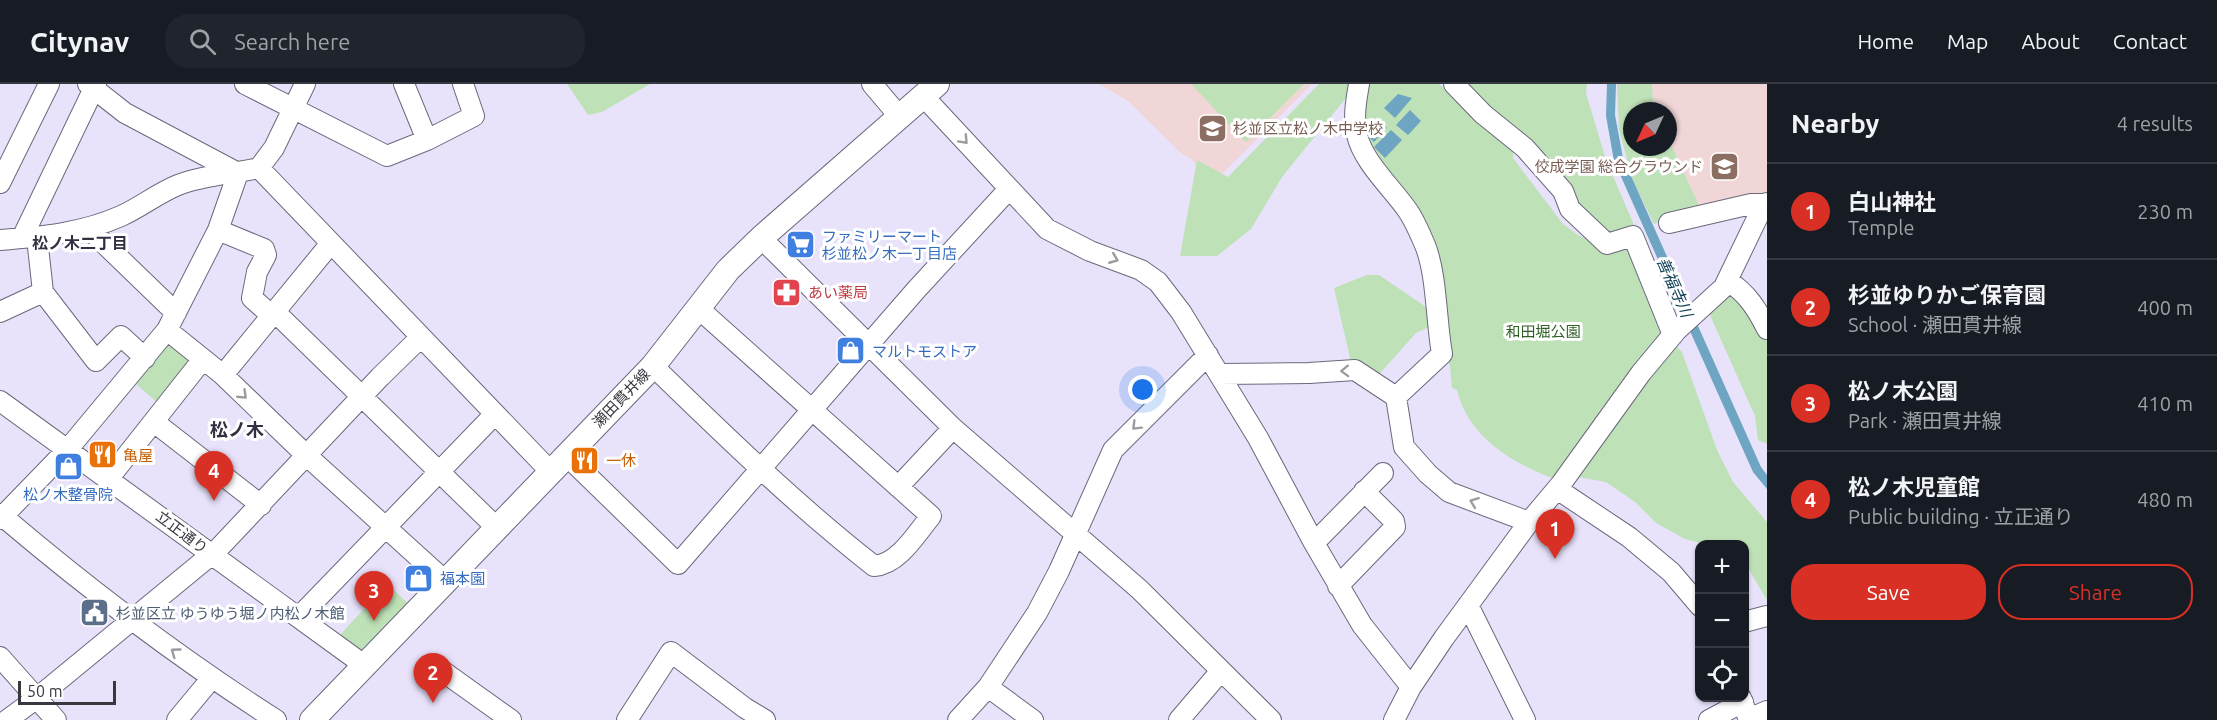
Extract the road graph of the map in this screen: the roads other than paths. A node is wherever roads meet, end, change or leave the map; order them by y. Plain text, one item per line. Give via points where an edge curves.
1 (49, 84) edge
2 (245, 84) edge
3 (305, 84) edge
4 (404, 84) edge
5 (463, 84) edge
6 (872, 84) edge
7 (1359, 84) edge
8 (1454, 84) edge
9 (93, 86) edge
10 (931, 91) edge
11 (293, 109) junction
12 (899, 116) junction
13 (428, 140) junction
14 (6, 152) edge
15 (259, 168) junction
16 (238, 172) junction
17 (0, 183) edge
18 (1009, 189) junction
19 (1766, 204) edge
20 (1668, 223) dead end
21 (88, 228) junction
22 (218, 230) junction
23 (29, 238) junction
24 (761, 238) junction
25 (0, 240) edge
26 (331, 243) junction
27 (1728, 281) junction
28 (44, 292) junction
29 (704, 293) junction
30 (0, 312) edge
31 (176, 313) junction
32 (273, 314) junction
33 (1767, 328) edge
34 (167, 330) junction
35 (1675, 333) junction
36 (421, 337) junction
37 (869, 344) junction
38 (1208, 355) junction
39 (145, 358) junction
40 (203, 359) junction
41 (652, 366) junction
42 (1219, 374) junction
43 (223, 375) junction
44 (362, 397) junction
45 (1395, 397) junction
46 (0, 400) edge
47 (812, 409) junction
48 (495, 414) junction
49 (154, 422) junction
50 (953, 428) junction
51 (68, 449) junction
52 (306, 455) junction
53 (558, 463) junction
54 (760, 469) junction
55 (439, 472) junction
56 (1383, 473) dead end
57 (109, 478) junction
58 (898, 487) junction
59 (1557, 489) junction
60 (1364, 491) junction
61 (261, 505) junction
62 (1, 517) edge
63 (1529, 522) junction
64 (385, 528) junction
65 (497, 528) junction
66 (1076, 533) junction
67 (1314, 543) junction
68 (211, 554) junction
69 (445, 581) junction
70 (1338, 586) junction
71 (1695, 600) edge
72 (1468, 605) junction
73 (1767, 616) edge
74 (299, 617) junction
75 (132, 620) junction
76 (1749, 621) edge
77 (0, 657) edge
78 (364, 665) junction
79 (441, 670) dead end
80 (1220, 672) junction
81 (211, 679) junction
82 (988, 687) junction
83 (1410, 687) junction
84 (37, 698) junction
85 (1750, 710) edge
86 (7, 720) edge
87 (56, 720) edge
88 (177, 720) edge
89 (276, 720) edge
90 (312, 720) edge
91 (511, 720) edge
92 (627, 720) edge
93 (765, 720) edge
94 (958, 720) edge
95 (1033, 720) edge
96 (1179, 720) edge
97 (1271, 720) edge
98 (1394, 720) edge
99 (1526, 720) edge
100 (1709, 720) edge

1 - 14 street
2 - 11 street
3 - 11 street
4 - 13 street
5 - 13 street via 474,116
6 - 12 street
7 - 45 street via 1357,135 1409,213 1425,245 1442,354
8 - 35 street via 1525,148 1563,191 1570,209 1607,244 1633,236
9 - 16 street via 125,113
9 - 23 street
10 - 12 main road, 瀬田貫井線
10 -> 18 street
11 - 13 street via 387,156
11 - 15 street via 274,148
12 - 24 main road, 瀬田貫井線
14 - 17 street
15 - 16 street
15 - 26 street
16 - 21 street via 177,185 133,210
16 - 22 street
18 - 37 street
18 -> 38 street via 1047,229 1141,270 1158,282
19 - 20 street
19 - 27 street
21 - 23 street
21 - 31 street
22 - 31 street
22 - 32 street via 264,249 266,255 257,272 252,298
23 - 25 street
23 - 28 street
24 - 29 main road, 瀬田貫井線
24 - 37 street
26 - 32 street
26 - 36 street
27 - 33 street via 1743,291
27 - 35 street
28 - 30 street
28 - 39 street via 96,361 121,336
29 - 41 main road, 瀬田貫井線
29 - 47 street
31 - 34 street
32 - 43 street
32 - 44 street
34 - 39 street
34 - 40 street
35 - 59 street
36 - 44 street
36 - 48 street
37 - 47 street
37 - 50 street
38 - 42 street
38 -> 66 street via 1113,450
39 - 51 street
40 - 43 street
40 - 49 street
41 - 53 main road, 瀬田貫井線
41 - 54 street
45 -> 42 street via 1355,370
42 - 67 street
43 -> 52 street
44 - 52 street
44 - 55 street
63 -> 45 street via 1449,492 1428,474 1404,447
46 - 51 street, 立正通り
47 - 54 street
47 - 58 street
48 - 53 street
48 - 55 street
49 - 57 street
49 - 61 street
50 - 58 street
50 - 66 street
51 - 57 street, 立正通り
51 - 62 street
52 - 61 street
52 - 64 street
53 - 54 street via 678,564
53 - 65 main road, 瀬田貫井線
54 - 58 street via 874,566 894,560 931,516
55 - 64 street
55 - 65 street
56 - 60 street
57 - 68 street, 立正通り
59 - 63 street
59 - 71 street via 1629,537 1671,572
60 - 67 street
60 - 70 street via 1394,521 1395,527
61 - 68 street
62 - 75 street
63 - 72 street
64 - 69 street
64 - 74 street
65 - 69 main road, 瀬田貫井線
66 - 80 street via 1164,612
66 - 82 street via 1037,613
67 - 70 street
68 - 74 street, 立正通り
68 - 75 street
69 - 78 main road, 瀬田貫井線
70 - 83 street via 1362,625
72 - 83 street
72 - 99 street
73 - 76 street
74 - 78 street, 立正通り
81 -> 75 street
75 - 84 street
77 - 84 street
78 - 90 main road, 瀬田貫井線
79 - 91 street
80 - 96 street
80 - 97 street
81 - 88 street
81 - 89 street
82 - 94 street
82 - 95 street
83 - 98 street
84 - 86 street
84 - 87 street
85 - 100 street
92 - 93 street via 671,652

